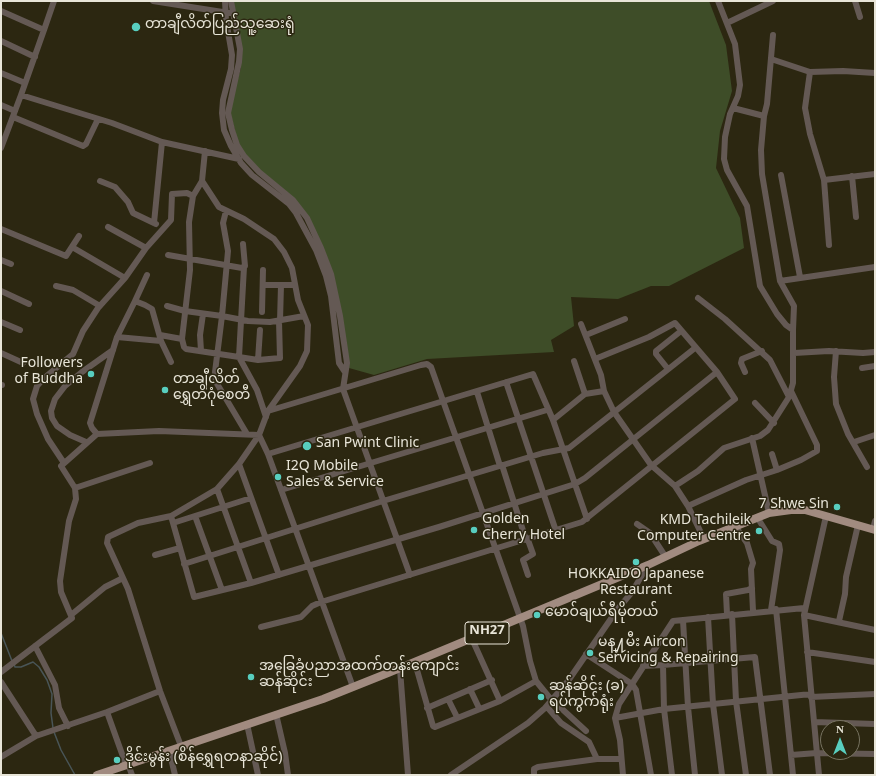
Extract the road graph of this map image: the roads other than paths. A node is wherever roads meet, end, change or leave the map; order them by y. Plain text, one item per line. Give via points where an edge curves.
1 (153, 1) edge
2 (225, 1) edge
3 (231, 1) edge
4 (718, 1) edge
5 (772, 1) edge
6 (855, 1) edge
7 (52, 2) edge
8 (1, 11) edge
9 (228, 13) junction
10 (860, 17) dead end
11 (727, 23) junction
12 (44, 30) junction
13 (773, 35) dead end
14 (1, 41) edge
15 (36, 57) junction
16 (771, 59) junction
17 (1, 72) edge
18 (810, 72) junction
19 (875, 73) edge
20 (25, 83) junction
21 (21, 95) junction
22 (1, 105) edge
23 (733, 108) junction
24 (14, 114) junction
25 (764, 116) junction
26 (98, 119) junction
27 (3, 136) edge
28 (162, 142) junction
29 (1, 148) edge
30 (205, 151) junction
31 (241, 158) junction
32 (875, 174) edge
33 (781, 175) dead end
34 (852, 176) junction
35 (824, 180) junction
36 (100, 181) dead end
37 (202, 181) junction
38 (193, 196) junction
39 (226, 211) junction
40 (856, 217) dead end
41 (154, 223) junction
42 (108, 226) dead end
43 (163, 227) junction
44 (1, 230) edge
45 (79, 236) dead end
46 (243, 244) dead end
47 (829, 245) dead end
48 (72, 247) junction
49 (146, 248) junction
50 (168, 255) dead end
51 (190, 258) junction
52 (1, 260) edge
53 (11, 264) dead end
54 (227, 265) junction
55 (875, 267) edge
56 (244, 268) junction
57 (263, 270) dead end
58 (147, 275) dead end
59 (800, 277) junction
60 (125, 278) junction
61 (780, 281) junction
62 (281, 284) junction
63 (263, 285) junction
64 (295, 285) junction
65 (56, 286) dead end
66 (1, 292) edge
67 (698, 298) dead end
68 (135, 301) junction
69 (29, 304) dead end
70 (100, 306) junction
71 (167, 306) dead end
72 (185, 311) junction
73 (262, 312) dead end
74 (204, 314) junction
75 (222, 316) junction
76 (304, 316) junction
77 (241, 319) junction
78 (625, 319) dead end
79 (279, 321) junction
80 (1, 322) edge
81 (582, 324) dead end
82 (20, 330) dead end
83 (260, 330) dead end
84 (793, 330) junction
85 (681, 331) junction
86 (160, 334) junction
87 (586, 335) junction
88 (117, 337) junction
89 (182, 339) junction
90 (161, 341) junction
91 (695, 348) junction
92 (113, 350) junction
93 (201, 350) junction
94 (762, 351) junction
95 (836, 351) junction
96 (875, 352) edge
97 (1, 353) edge
98 (217, 353) junction
99 (794, 353) junction
100 (239, 357) junction
101 (595, 359) junction
102 (258, 360) junction
103 (574, 361) dead end
104 (171, 362) dead end
105 (23, 363) dead end
106 (875, 366) edge
107 (862, 368) dead end
108 (668, 369) junction
109 (717, 372) junction
110 (745, 372) dead end
111 (506, 382) junction
112 (343, 389) junction
113 (477, 392) junction
114 (604, 392) junction
115 (585, 394) junction
116 (790, 394) junction
117 (443, 402) junction
118 (755, 403) dead end
119 (547, 410) junction
120 (614, 412) junction
121 (267, 414) junction
122 (518, 418) junction
123 (553, 420) junction
124 (774, 423) junction
125 (357, 427) junction
126 (488, 428) junction
127 (98, 434) junction
128 (247, 434) junction
129 (259, 435) junction
130 (875, 435) edge
131 (456, 437) junction
132 (752, 438) junction
133 (633, 439) junction
134 (86, 442) junction
135 (854, 442) junction
136 (562, 449) junction
137 (268, 454) junction
138 (772, 454) dead end
139 (530, 457) junction
140 (64, 463) junction
141 (150, 463) dead end
142 (369, 463) junction
143 (239, 464) junction
144 (651, 465) junction
145 (501, 466) junction
146 (866, 467) dead end
147 (777, 470) junction
148 (470, 475) junction
149 (760, 476) junction
150 (575, 484) junction
151 (675, 486) junction
152 (75, 488) junction
153 (217, 489) junction
154 (281, 490) junction
155 (543, 494) junction
156 (251, 498) junction
157 (383, 501) junction
158 (514, 503) junction
159 (688, 506) junction
160 (224, 508) junction
161 (482, 513) junction
162 (768, 513) junction
163 (171, 516) junction
164 (195, 516) junction
165 (826, 516) junction
166 (757, 517) junction
167 (587, 519) junction
168 (173, 523) junction
169 (636, 524) dead end
170 (858, 525) junction
171 (735, 526) junction
172 (874, 527) edge
173 (295, 529) junction
174 (556, 531) junction
175 (265, 538) junction
176 (396, 539) junction
177 (704, 539) junction
178 (527, 540) junction
179 (237, 546) junction
180 (180, 548) junction
181 (496, 549) junction
182 (155, 555) dead end
183 (210, 556) junction
184 (665, 556) junction
185 (184, 564) junction
186 (648, 565) junction
187 (308, 566) junction
188 (279, 575) junction
189 (410, 575) junction
190 (528, 575) dead end
191 (123, 578) junction
192 (251, 583) junction
193 (752, 588) junction
194 (222, 590) junction
195 (321, 602) junction
196 (804, 608) junction
197 (774, 610) junction
198 (753, 612) junction
199 (730, 614) junction
200 (804, 615) junction
201 (71, 616) junction
202 (708, 617) junction
203 (520, 618) junction
204 (683, 620) junction
205 (839, 621) junction
206 (261, 627) dead end
207 (875, 630) edge
208 (472, 639) junction
209 (35, 646) junction
210 (806, 652) junction
211 (586, 654) junction
212 (734, 658) junction
213 (710, 660) junction
214 (875, 662) edge
215 (415, 663) junction
216 (686, 663) junction
217 (664, 665) junction
218 (642, 666) junction
219 (400, 669) junction
220 (1, 672) edge
221 (492, 680) junction
222 (536, 681) junction
223 (1, 682) edge
224 (632, 684) junction
225 (353, 687) junction
226 (470, 689) junction
227 (160, 691) junction
228 (875, 694) edge
229 (811, 695) junction
230 (784, 697) junction
231 (448, 699) junction
232 (759, 699) junction
233 (553, 700) junction
234 (500, 701) junction
235 (736, 701) junction
236 (713, 704) junction
237 (688, 706) junction
238 (547, 707) junction
239 (427, 708) junction
240 (479, 708) junction
241 (664, 709) junction
242 (107, 712) junction
243 (276, 714) junction
244 (639, 714) junction
245 (458, 717) junction
246 (614, 718) junction
247 (814, 722) junction
248 (247, 724) junction
249 (875, 724) edge
250 (68, 726) junction
251 (586, 730) dead end
252 (36, 736) junction
253 (180, 746) junction
254 (169, 750) junction
255 (817, 753) junction
256 (875, 754) edge
257 (791, 755) junction
258 (1, 757) edge
259 (597, 759) junction
260 (621, 759) junction
261 (127, 764) junction
262 (110, 773) edge
263 (97, 775) edge
264 (132, 775) edge
265 (175, 775) edge
266 (258, 775) edge
267 (288, 775) edge
268 (408, 775) edge
269 (451, 775) edge
270 (534, 775) edge
271 (623, 775) edge
272 (651, 775) edge
273 (672, 775) edge
274 (695, 775) edge
275 (722, 775) edge
276 (746, 775) edge
277 (770, 775) edge
278 (793, 775) edge
279 (819, 775) edge

1 - 9 street
2 - 9 street
3 - 9 street
4 - 11 street
5 - 11 street
6 - 10 street
7 - 12 street
8 - 12 street
9 - 31 street via 232,55 222,113 224,130
11 - 23 street via 735,44 740,85
12 - 15 street
13 - 16 street
14 - 15 street
15 - 20 street
16 - 18 street
16 - 25 street
17 - 20 street
18 - 19 street
18 - 35 street via 805,108
20 - 21 street
21 - 24 street
21 - 26 street
22 - 24 street
23 - 25 street
23 - 84 street via 725,137 724,158 727,170 747,206 760,286 777,314
24 - 26 street via 83,146
24 - 27 street
25 - 61 street via 760,150 762,174
26 - 28 street
27 - 29 street
28 - 30 street
28 - 41 street
30 - 31 street
30 - 37 street
31 - 112 street via 252,175 289,204 299,217 316,250 331,296 339,364 345,372
32 - 34 street
33 - 59 street
34 - 35 street
34 - 40 street
35 - 47 street
36 - 41 street via 115,188 128,202 133,213
37 - 38 street
37 - 39 street via 215,204
38 - 43 street via 172,194 171,220
38 - 51 street via 189,222
39 - 54 street via 223,223 228,242
39 - 64 street via 244,219 274,240 292,268
41 - 43 street
42 - 49 street
43 - 49 street
44 - 48 street via 66,256
45 - 48 street
46 - 56 street
48 - 60 street
49 - 60 street
50 - 51 street
51 - 54 street
51 - 72 street
52 - 53 street
54 - 56 street
54 - 75 street
55 - 59 street
56 - 77 street
57 - 63 street
58 - 68 street
59 - 61 street
60 - 70 street
61 - 84 street via 794,306
62 - 63 street
62 - 64 street
62 - 79 street
63 - 73 street
64 - 76 street
65 - 70 street via 73,290
66 - 69 street
67 - 94 street
68 - 86 street via 152,309
68 - 88 street
70 - 140 street via 83,331 73,354 43,379 33,399 45,432
71 - 72 street
72 - 74 street
72 - 89 street
74 - 75 street
74 - 93 street via 200,335
75 - 77 street
75 - 98 street
76 - 79 street
76 - 121 street via 308,325 307,351 300,366
77 - 79 street
77 - 100 street
78 - 87 street
79 - 102 street via 280,358
80 - 82 street
81 - 87 street
83 - 102 street
84 - 99 street
85 - 91 street
85 - 101 street via 675,323 649,337
85 - 108 street via 656,351
86 - 89 street
86 - 90 street
87 - 101 street
88 - 90 street
88 - 92 street
89 - 93 street via 185,348
90 - 104 street
91 - 108 street
91 - 109 street
92 - 127 street via 90,423
92 - 134 street via 65,386 55,399 51,411 57,426 70,436
93 - 98 street
94 - 110 street via 742,359
94 - 116 street
95 - 96 street
95 - 99 street
95 - 135 street via 836,404
97 - 105 street
98 - 100 street
98 - 128 street via 216,382
99 - 116 street
100 - 102 street
100 - 121 street
101 - 114 street
103 - 115 street
106 - 107 street
108 - 120 street
109 - 133 street
109 - 144 street via 734,400
111 - 113 street
111 - 119 street via 533,374
111 - 122 street
112 - 117 street via 427,364 431,367
112 - 121 street
112 - 125 street
113 - 117 street
113 - 126 street
114 - 115 street
114 - 120 street
115 - 123 street
116 - 124 street
116 - 147 street via 817,446 817,451
117 - 125 street
117 - 131 street
118 - 124 street
119 - 122 street
119 - 123 street
120 - 133 street
120 - 136 street via 574,446
121 - 129 street
122 - 126 street
122 - 139 street
123 - 136 street
124 - 132 street via 760,436
125 - 137 street
125 - 142 street
126 - 131 street
126 - 145 street
127 - 128 street via 159,431
127 - 134 street
128 - 129 street
129 - 137 street
129 - 143 street
130 - 135 street
131 - 142 street
131 - 148 street
132 - 149 street
132 - 151 street via 724,448 698,472
133 - 144 street
133 - 150 street
134 - 140 street
135 - 146 street
136 - 139 street
136 - 150 street
137 - 154 street
138 - 147 street
139 - 145 street
139 - 155 street
140 - 152 street via 61,466
141 - 152 street
142 - 154 street
142 - 157 street
143 - 153 street
143 - 156 street
144 - 151 street
144 - 167 street
145 - 148 street
145 - 158 street
147 - 149 street
148 - 157 street
148 - 161 street
149 - 159 street
149 - 162 street
150 - 155 street
150 - 167 street
151 - 159 street
152 - 201 street via 76,499 69,521 60,581 61,592
153 - 160 street
153 - 163 street
154 - 173 street
155 - 158 street
155 - 174 street
156 - 160 street
156 - 175 street
157 - 173 street
157 - 176 street
158 - 161 street
158 - 178 street
159 - 177 street
160 - 164 street
160 - 179 street
161 - 176 street
161 - 181 street
162 - 165 main road, NH27 via 805,510
162 - 166 main road, NH27
163 - 168 street
163 - 191 street via 138,523 108,537 107,543
164 - 168 street
164 - 183 street
165 - 170 main road, NH27
165 - 196 street
166 - 171 main road, NH27
166 - 197 street via 772,541 779,544
167 - 174 street
168 - 180 street
169 - 184 street via 650,533
170 - 172 main road, NH27
170 - 205 street
171 - 177 main road, NH27
171 - 193 street via 747,543 753,563
173 - 175 street
173 - 187 street
174 - 178 street
175 - 179 street
175 - 188 street
176 - 187 street
176 - 189 street
177 - 184 main road, NH27
178 - 181 street
178 - 190 street via 533,554 523,560
179 - 183 street
179 - 192 street
180 - 182 street
180 - 185 street
181 - 189 street
181 - 203 street
183 - 185 street
183 - 194 street
184 - 186 main road, NH27
185 - 194 street via 194,597
186 - 203 main road, NH27
186 - 211 street via 632,592
187 - 188 street
187 - 195 street
188 - 192 street
189 - 195 street
191 - 201 street via 105,588
191 - 227 street
192 - 194 street
193 - 198 street
193 - 199 street via 726,594
195 - 206 street via 312,606 301,617
195 - 225 street
196 - 197 street
196 - 200 street
197 - 198 street
197 - 230 street
198 - 199 street
199 - 202 street
199 - 212 street
200 - 205 street
200 - 210 street
201 - 209 street via 72,618
202 - 204 street
202 - 213 street
203 - 208 main road, NH27
203 - 222 street
204 - 216 street
204 - 218 street via 674,621
205 - 207 street
208 - 215 main road, NH27
208 - 221 street
209 - 220 street
209 - 250 street via 55,685 59,708
210 - 214 street
210 - 229 street
211 - 224 street
211 - 233 street
212 - 213 street
212 - 232 street via 755,657
212 - 235 street
213 - 216 street
213 - 236 street
215 - 219 main road, NH27
215 - 239 street
216 - 217 street
216 - 237 street
217 - 218 street
217 - 241 street
218 - 224 street
219 - 225 main road, NH27
219 - 268 street
221 - 226 street
221 - 234 street
222 - 233 street
222 - 234 street
223 - 252 street
224 - 244 street via 637,695
224 - 246 street via 619,704
225 - 243 main road, NH27
226 - 231 street
226 - 240 street
227 - 242 street
227 - 253 street
228 - 229 street
229 - 230 street
229 - 247 street
230 - 232 street
230 - 257 street
231 - 239 street
231 - 245 street
232 - 235 street
232 - 277 street
233 - 238 street
233 - 251 street
234 - 240 street
235 - 236 street
235 - 276 street
236 - 237 street
236 - 275 street
237 - 241 street
237 - 274 street
238 - 259 street via 561,723 589,742
238 - 269 street via 528,723
239 - 245 street via 435,727
240 - 245 street
241 - 244 street
241 - 273 street
242 - 250 street
242 - 261 street
243 - 248 main road, NH27
243 - 267 street
244 - 246 street
244 - 272 street
246 - 260 street
247 - 249 street
247 - 255 street
248 - 253 main road, NH27
248 - 266 street
250 - 252 street
252 - 258 street
253 - 254 main road, NH27
254 - 261 main road, NH27
254 - 265 street
255 - 256 street
255 - 257 street
255 - 279 street
257 - 278 street
259 - 260 street
259 - 270 street via 538,766 534,769
260 - 271 street
261 - 262 main road, NH27
261 - 264 street
262 - 263 main road, NH27

